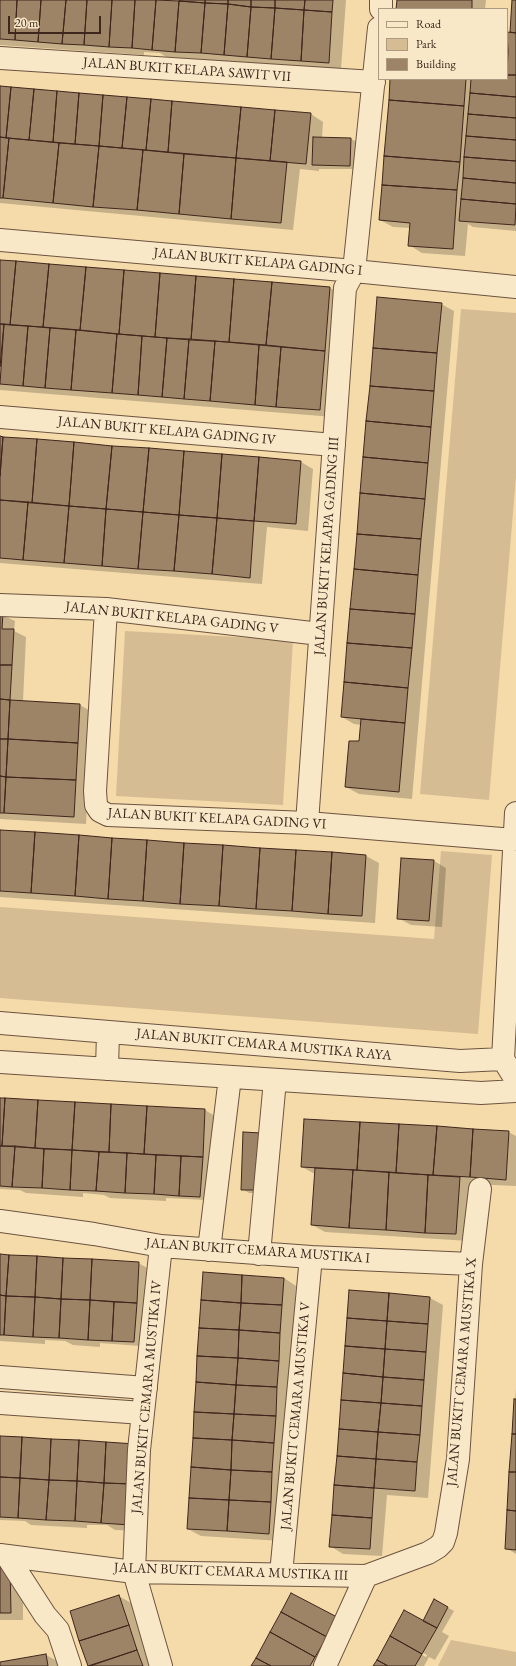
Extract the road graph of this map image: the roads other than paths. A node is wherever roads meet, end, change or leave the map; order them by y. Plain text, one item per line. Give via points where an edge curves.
1 (378, 39) edge
2 (0, 58) edge
3 (374, 82) junction
4 (0, 240) edge
5 (354, 271) junction
6 (516, 287) edge
7 (0, 417) edge
8 (334, 445) junction
9 (0, 605) edge
10 (106, 609) junction
11 (320, 634) junction
12 (516, 813) edge
13 (307, 823) junction
14 (514, 840) junction
15 (0, 1023) edge
16 (108, 1032) junction
17 (503, 1059) junction
18 (0, 1062) edge
19 (107, 1069) junction
20 (230, 1077) junction
21 (275, 1080) junction
22 (516, 1080) edge
23 (516, 1091) edge
24 (480, 1189) dead end
25 (0, 1221) edge
26 (161, 1246) junction
27 (209, 1250) junction
28 (259, 1254) junction
29 (311, 1257) junction
30 (471, 1264) junction
31 (0, 1377) edge
32 (146, 1388) junction
33 (0, 1403) edge
34 (143, 1413) junction
35 (4, 1556) edge
36 (134, 1572) junction
37 (281, 1574) junction
38 (366, 1576) junction
39 (70, 1666) edge
40 (161, 1666) edge
41 (325, 1666) edge

1 - 3 street
2 - 3 street, JALAN BUKIT KELAPA SAWIT VII
3 - 5 street
4 - 5 street, JALAN BUKIT KELAPA GADING I
5 - 6 street, JALAN BUKIT KELAPA GADING I
5 - 8 street, JALAN BUKIT KELAPA GADING III via 345,288
7 - 8 street, JALAN BUKIT KELAPA GADING IV
8 - 11 street, JALAN BUKIT KELAPA GADING III
9 - 10 street, JALAN BUKIT KELAPA GADING V
10 - 11 street, JALAN BUKIT KELAPA GADING V
10 - 13 street, JALAN BUKIT KELAPA GADING VI via 95,791 96,805 100,811 108,815
11 - 13 street, JALAN BUKIT KELAPA GADING III
12 - 14 street
13 - 14 street, JALAN BUKIT KELAPA GADING VI
14 - 17 street
15 - 16 street, JALAN BUKIT CEMARA MUSTIKA RAYA
16 - 17 street, JALAN BUKIT CEMARA MUSTIKA RAYA via 460,1061
16 - 19 street
17 - 22 street
18 - 19 street
19 - 20 street
20 - 21 street
20 - 27 street
21 - 23 street via 481,1093
21 - 28 street
24 - 30 street, JALAN BUKIT CEMARA MUSTIKA X
25 - 26 street, JALAN BUKIT CEMARA MUSTIKA I
26 - 27 street, JALAN BUKIT CEMARA MUSTIKA I
26 - 32 street, JALAN BUKIT CEMARA MUSTIKA IV
27 - 28 street, JALAN BUKIT CEMARA MUSTIKA I
28 - 29 street, JALAN BUKIT CEMARA MUSTIKA I
29 - 30 street, JALAN BUKIT CEMARA MUSTIKA I
29 - 37 street, JALAN BUKIT CEMARA MUSTIKA V
30 - 38 street, JALAN BUKIT CEMARA MUSTIKA X via 458,1459 443,1542 428,1553
31 - 32 street
32 - 34 street, JALAN BUKIT CEMARA MUSTIKA IV
33 - 34 street
34 - 36 street, JALAN BUKIT CEMARA MUSTIKA IV
35 - 36 street, JALAN BUKIT CEMARA MUSTIKA III
35 - 39 street via 58,1630
36 - 37 street, JALAN BUKIT CEMARA MUSTIKA III
36 - 40 street, JALAN BUKIT CEMARA MUSTIKA IV
37 - 38 street, JALAN BUKIT CEMARA MUSTIKA III
38 - 41 street

